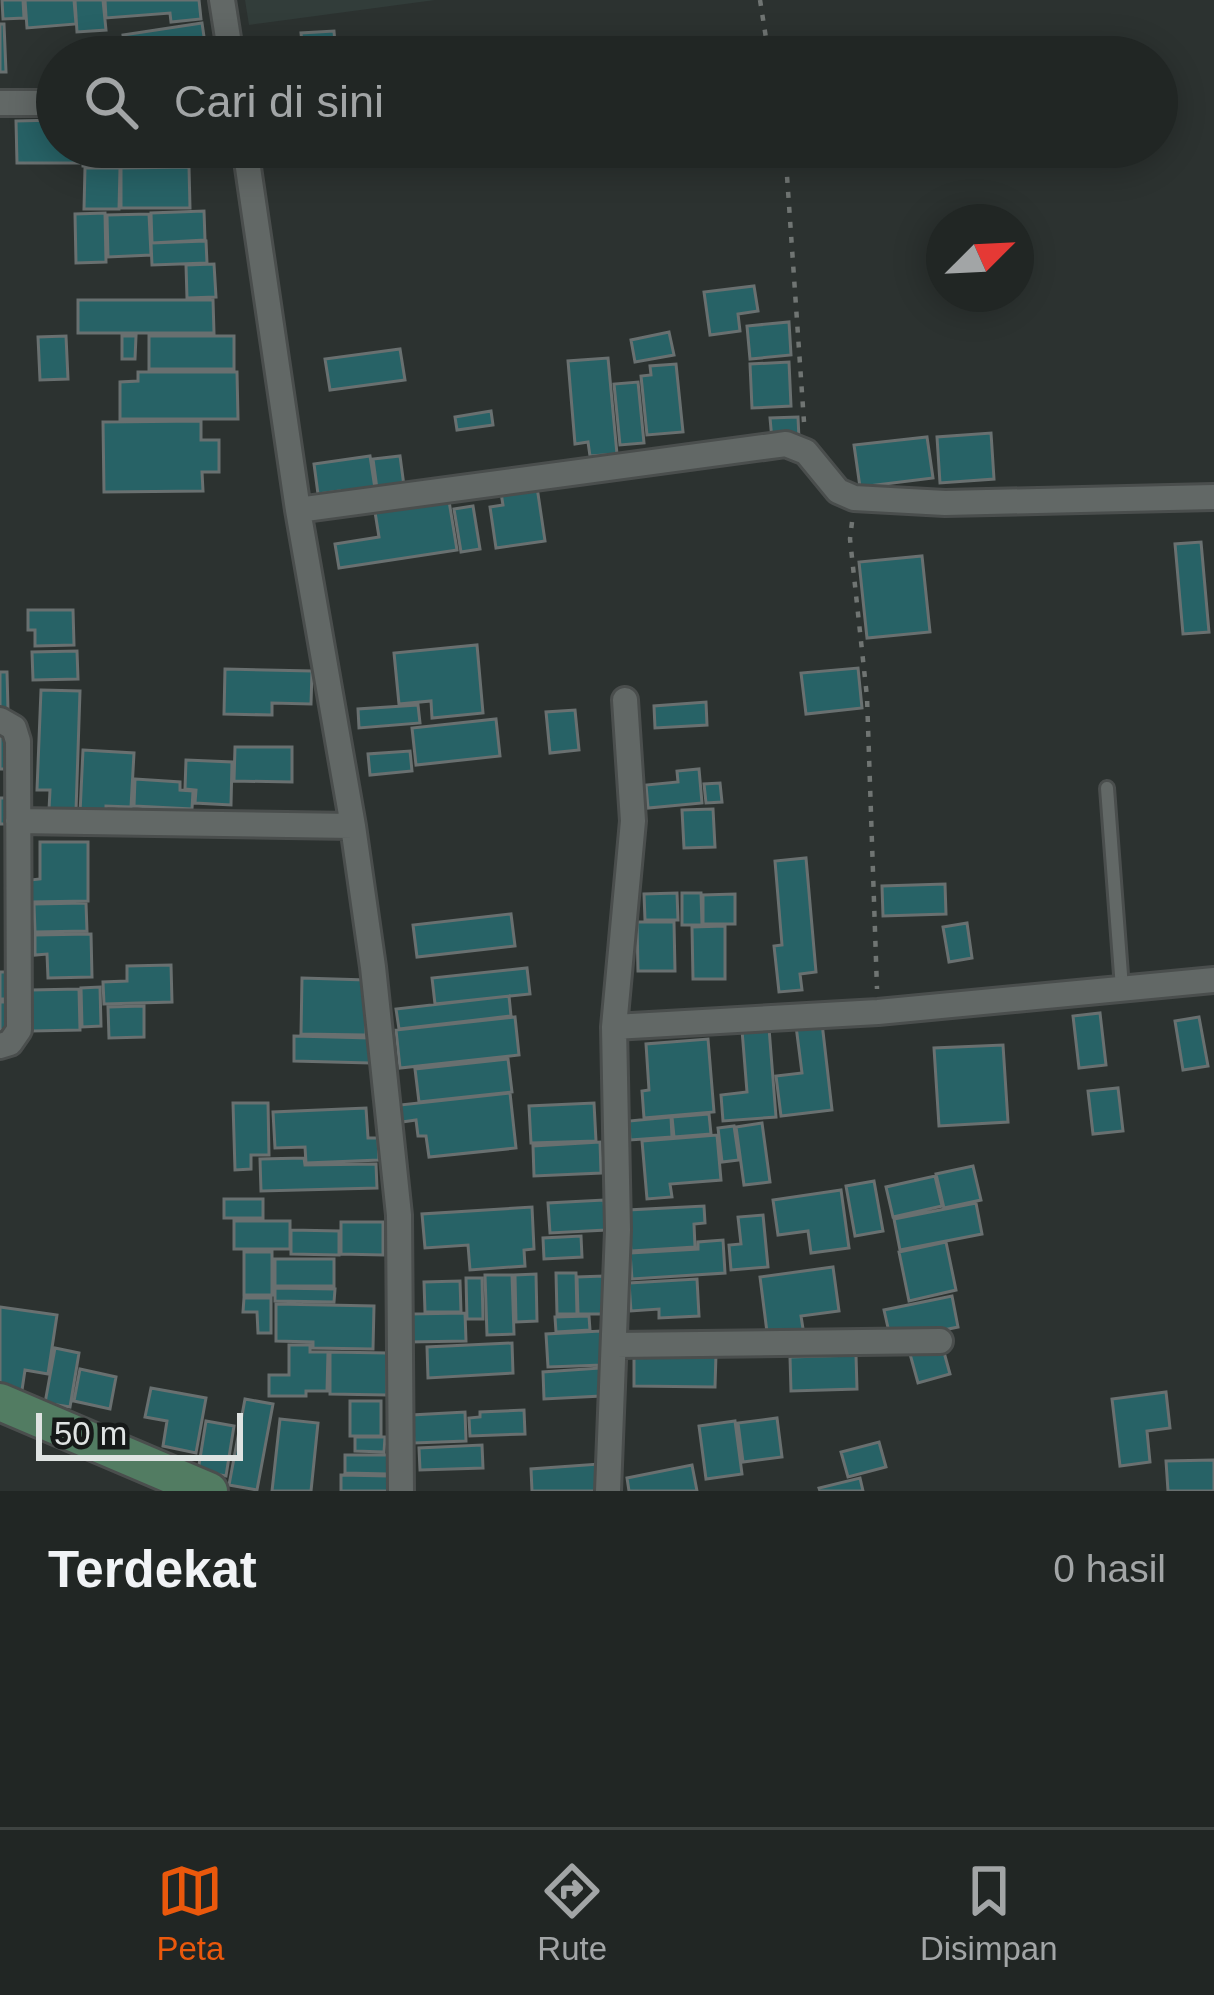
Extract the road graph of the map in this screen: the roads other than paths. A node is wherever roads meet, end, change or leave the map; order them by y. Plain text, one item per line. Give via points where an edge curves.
1 (222, 0) edge
2 (228, 36) edge
3 (0, 103) edge
4 (36, 103) edge
5 (248, 168) edge
6 (1214, 496) edge
7 (298, 510) junction
8 (625, 700) dead end
9 (0, 720) edge
10 (1107, 788) dead end
11 (18, 821) junction
12 (353, 826) junction
13 (1214, 980) edge
14 (1122, 989) junction
15 (614, 1027) junction
16 (0, 1046) edge
17 (940, 1341) dead end
18 (616, 1345) junction
19 (0, 1402) edge
20 (209, 1491) edge
21 (401, 1491) edge
22 (608, 1491) edge

1 - 2 street
3 - 4 street
5 - 7 street
6 - 7 street via 854,498 838,491 806,452 786,445
7 - 12 street
8 - 15 street via 633,820
9 - 11 street via 18,741
10 - 14 lane
11 - 12 street
11 - 16 street via 19,1030
12 - 21 street via 399,1215
13 - 14 street
14 - 15 street
15 - 18 street
17 - 18 street
18 - 22 street
19 - 20 street

